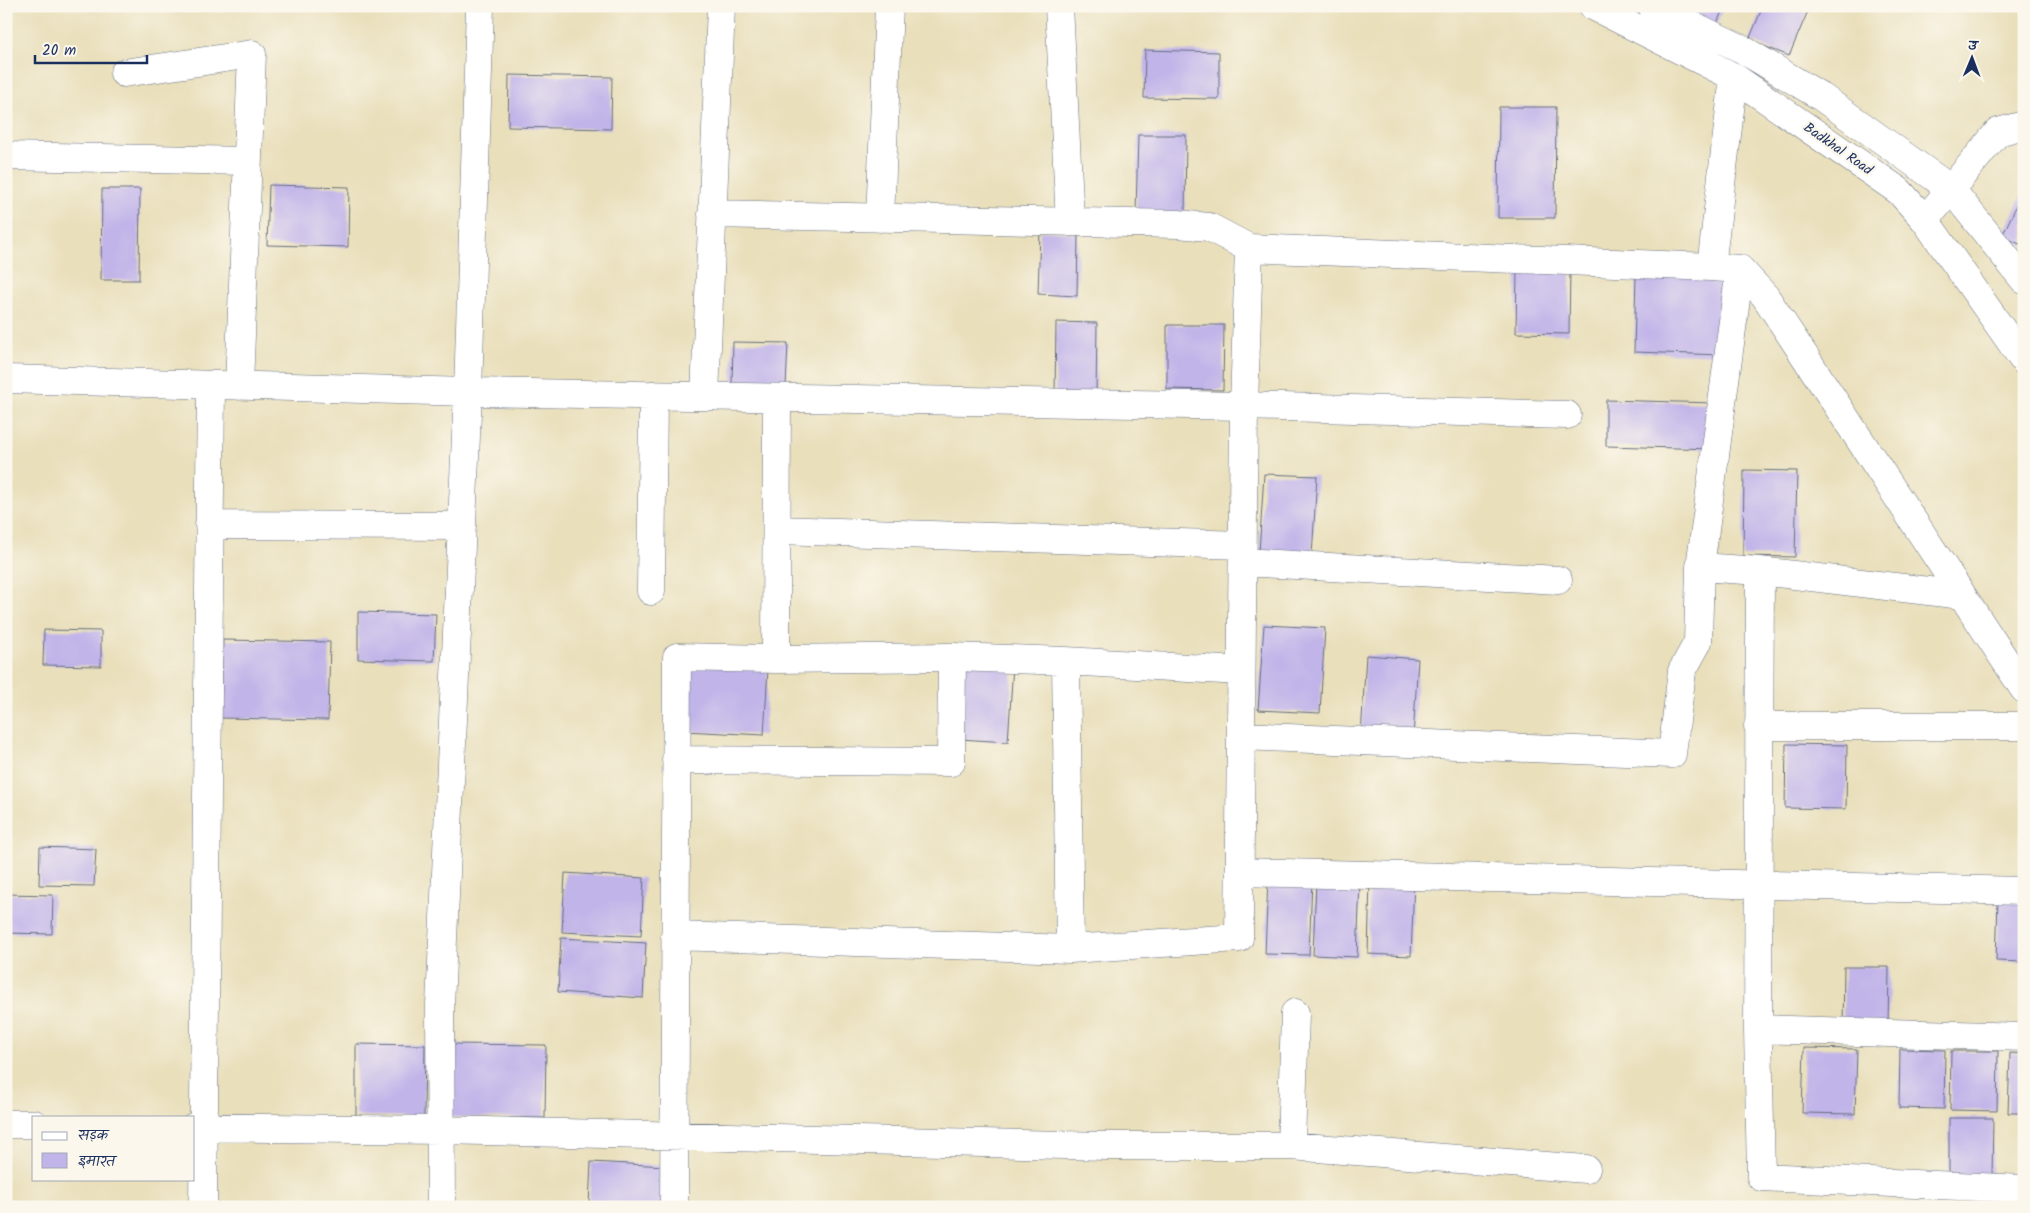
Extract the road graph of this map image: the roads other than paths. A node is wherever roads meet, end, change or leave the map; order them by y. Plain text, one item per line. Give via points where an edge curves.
1 (480, 6) edge
2 (721, 6) edge
3 (889, 6) edge
4 (1059, 6) edge
5 (1593, 6) edge
6 (1652, 6) edge
7 (124, 72) dead end
8 (1734, 77) junction
9 (2024, 125) edge
10 (6, 156) edge
11 (247, 161) junction
12 (1951, 189) junction
13 (712, 214) junction
14 (880, 218) junction
15 (1925, 220) junction
16 (1070, 222) junction
17 (1249, 248) junction
18 (1710, 267) junction
19 (1740, 269) junction
20 (2024, 280) edge
21 (2024, 361) edge
22 (6, 379) edge
23 (211, 384) junction
24 (239, 386) junction
25 (468, 392) junction
26 (653, 395) junction
27 (705, 396) junction
28 (777, 398) junction
29 (1244, 406) junction
30 (1567, 415) dead end
31 (209, 525) junction
32 (462, 526) junction
33 (777, 530) junction
34 (1242, 553) junction
35 (1700, 567) junction
36 (1760, 571) junction
37 (1558, 580) dead end
38 (651, 591) dead end
39 (1962, 595) junction
40 (952, 657) junction
41 (776, 659) junction
42 (1066, 661) junction
43 (1241, 671) junction
44 (2024, 689) edge
45 (1758, 726) junction
46 (2024, 726) edge
47 (1241, 736) junction
48 (676, 760) junction
49 (1240, 872) junction
50 (1758, 885) junction
51 (2024, 891) edge
52 (675, 936) junction
53 (1070, 949) junction
54 (1295, 1013) dead end
55 (1758, 1029) junction
56 (2024, 1037) edge
57 (6, 1124) edge
58 (32, 1124) edge
59 (199, 1127) edge
60 (441, 1130) junction
61 (675, 1136) junction
62 (1291, 1146) junction
63 (1586, 1169) dead end
64 (2024, 1189) edge
65 (203, 1207) edge
66 (441, 1207) edge
67 (674, 1207) edge

1 - 25 street
2 - 13 street
3 - 14 street
4 - 16 street
5 - 8 street, Badkhal Road
6 - 12 street via 1742,49 1820,96
7 - 11 street via 252,54
8 - 15 street, Badkhal Road via 1899,191
8 - 18 street
9 - 12 street via 1998,132
10 - 11 street
11 - 24 street
12 - 15 street
12 - 20 street
13 - 14 street
13 - 27 street
14 - 16 street
15 - 21 street, Badkhal Road
16 - 17 street via 1209,227
17 - 18 street
17 - 29 street
18 - 19 street
19 - 35 street
19 - 39 street via 1765,296
22 - 23 street
23 - 24 street
23 - 31 street
24 - 25 street
25 - 26 street
25 - 32 street
26 - 27 street
26 - 38 street
27 - 28 street
28 - 29 street
28 - 33 street
29 - 30 street
29 - 34 street
31 - 32 street
31 - 59 street
32 - 60 street via 440,1005
33 - 34 street
33 - 41 street
34 - 37 street
34 - 43 street
35 - 36 street
35 - 47 street via 1698,642 1682,671 1672,754
36 - 39 street
36 - 45 street
39 - 44 street
40 - 41 street
40 - 42 street
40 - 48 street via 951,762
41 - 48 street via 677,657
42 - 43 street
42 - 53 street
43 - 47 street
45 - 46 street
45 - 50 street
47 - 49 street
48 - 52 street
49 - 50 street
49 - 53 street via 1239,938
50 - 51 street
50 - 55 street
52 - 53 street
52 - 61 street
54 - 62 street
55 - 56 street
55 - 64 street via 1761,1177
57 - 58 street
59 - 60 street
59 - 65 street
60 - 61 street
60 - 66 street
61 - 62 street via 1107,1146
61 - 67 street
62 - 63 street

